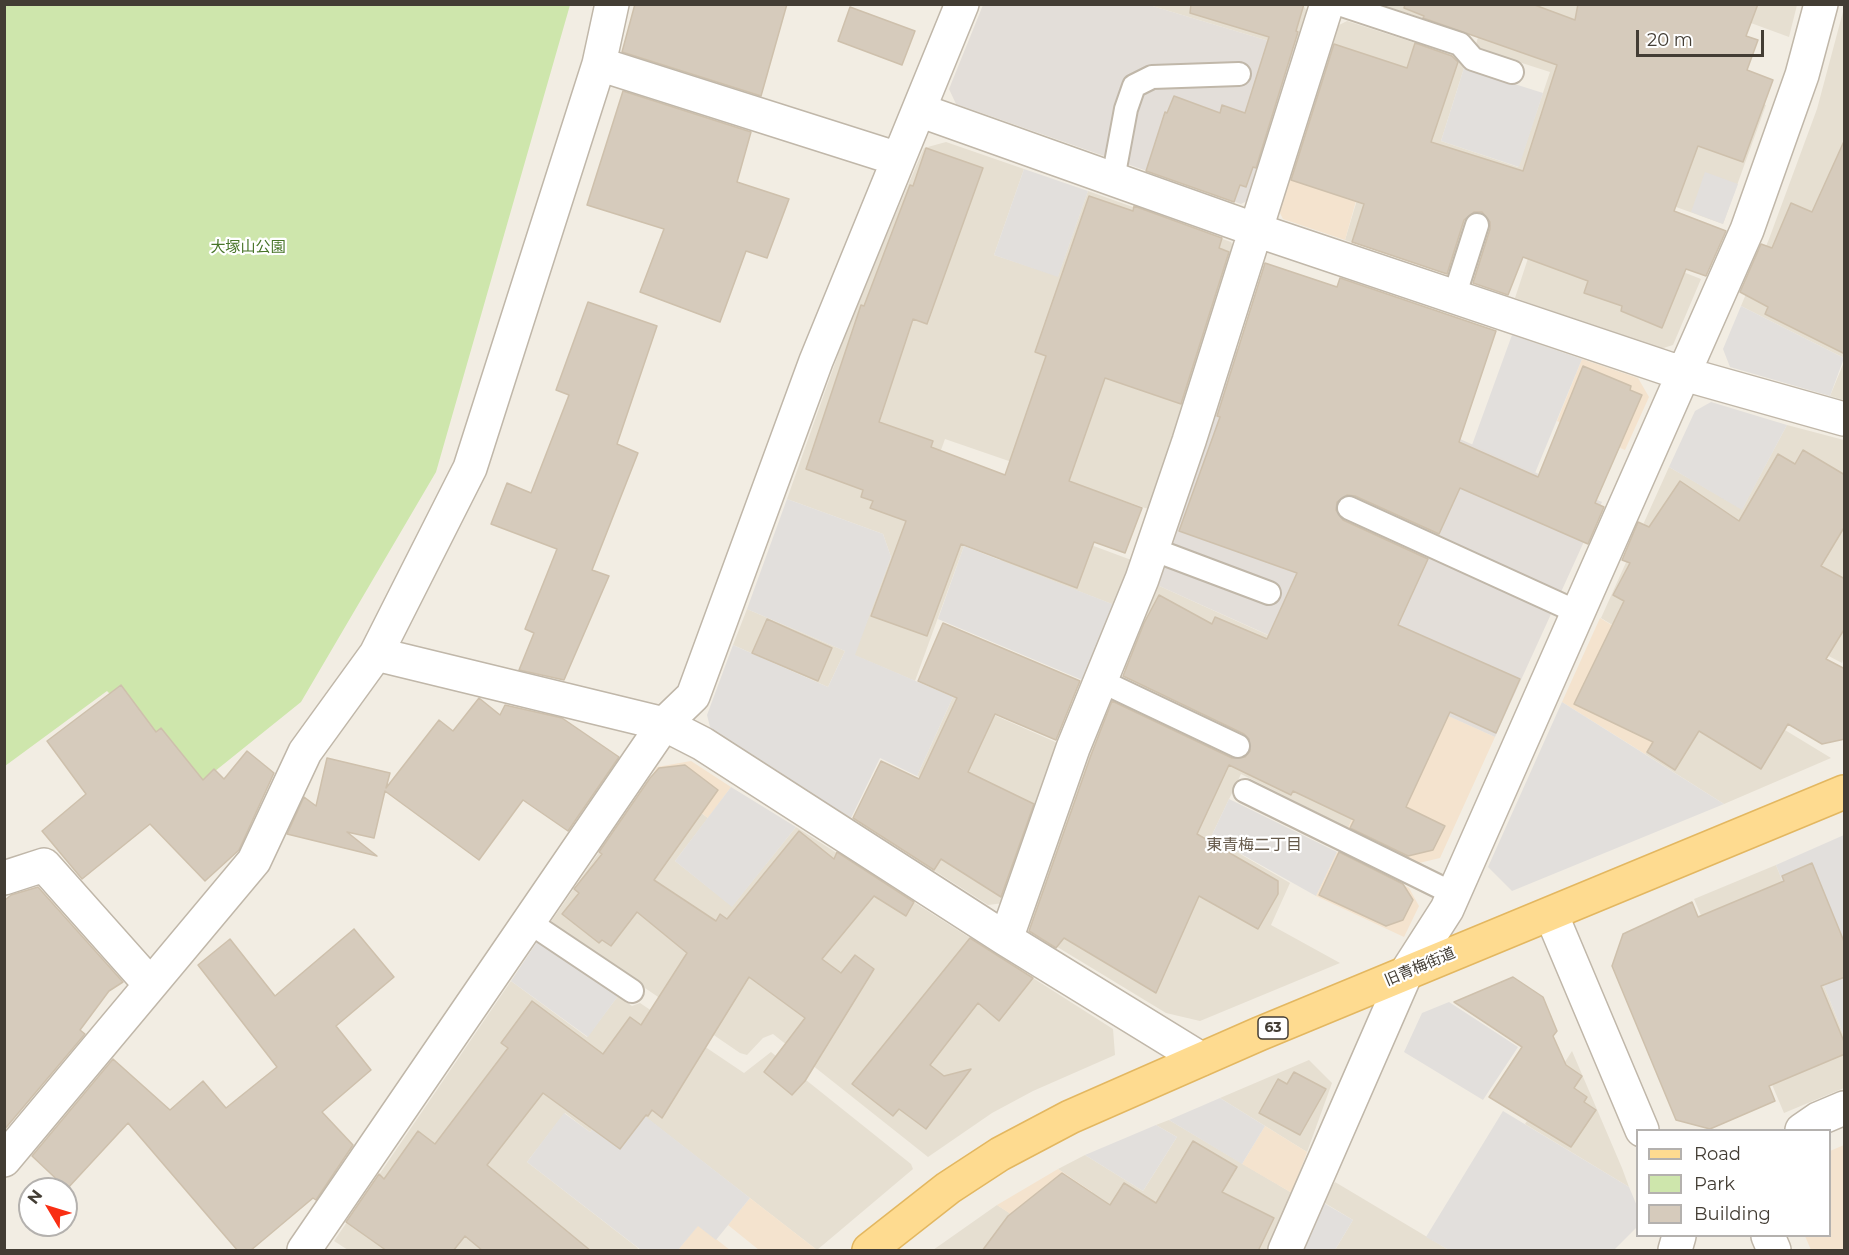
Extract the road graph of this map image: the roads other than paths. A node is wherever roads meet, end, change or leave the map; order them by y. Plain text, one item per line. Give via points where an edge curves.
1 (612, 4) edge
2 (962, 4) edge
3 (1327, 4) edge
4 (1339, 4) edge
5 (1821, 4) edge
6 (599, 64) junction
7 (1512, 72) dead end
8 (1239, 74) dead end
9 (919, 110) junction
10 (898, 159) junction
11 (1113, 179) junction
12 (1477, 225) dead end
13 (1256, 230) junction
14 (1454, 297) junction
15 (1684, 374) junction
16 (1845, 419) edge
17 (1349, 508) dead end
18 (1152, 549) junction
19 (1269, 593) dead end
20 (1577, 612) junction
21 (376, 654) junction
22 (1101, 681) junction
23 (664, 724) junction
24 (1238, 746) dead end
25 (1245, 791) dead end
26 (1845, 792) edge
27 (4, 878) edge
28 (1454, 894) junction
29 (1551, 914) junction
30 (529, 922) junction
31 (1006, 939) junction
32 (1406, 973) junction
33 (150, 984) junction
34 (632, 991) dead end
35 (1201, 1059) junction
36 (1845, 1108) edge
37 (1641, 1129) edge
38 (1805, 1129) edge
39 (4, 1160) edge
40 (1768, 1237) edge
41 (304, 1251) edge
42 (869, 1251) edge
43 (1285, 1251) edge
44 (1774, 1251) edge

1 - 6 street
2 - 9 street
3 - 13 street
4 - 7 lane via 1460,44 1473,59
5 - 15 street via 1774,158
6 - 10 street
6 - 21 street via 470,468
8 - 11 lane via 1152,77 1134,86
9 - 10 street
9 - 11 street
10 - 23 street via 816,361 693,696
11 - 13 street
12 - 14 lane
13 - 14 street
13 - 18 street
14 - 15 street
15 - 16 street
15 - 20 street
17 - 20 lane
18 - 19 lane
18 - 22 street
20 - 28 street
21 - 23 street
21 - 33 street via 305,752 254,861
22 - 24 lane
22 - 31 street via 1073,748
23 - 30 street
23 - 31 street via 703,744
25 - 28 lane
26 - 29 main road, 旧青梅街道 / 63
27 - 33 street via 44,865
28 - 32 street
29 - 32 main road, 旧青梅街道 / 63
29 - 37 street
30 - 34 lane
30 - 41 street
31 - 35 street
32 - 35 main road, 旧青梅街道 / 63
32 - 43 street
33 - 39 street
35 - 42 main road, 旧青梅街道 / 63 via 1070,1117 1000,1154 923,1206
36 - 38 street
40 - 44 street

